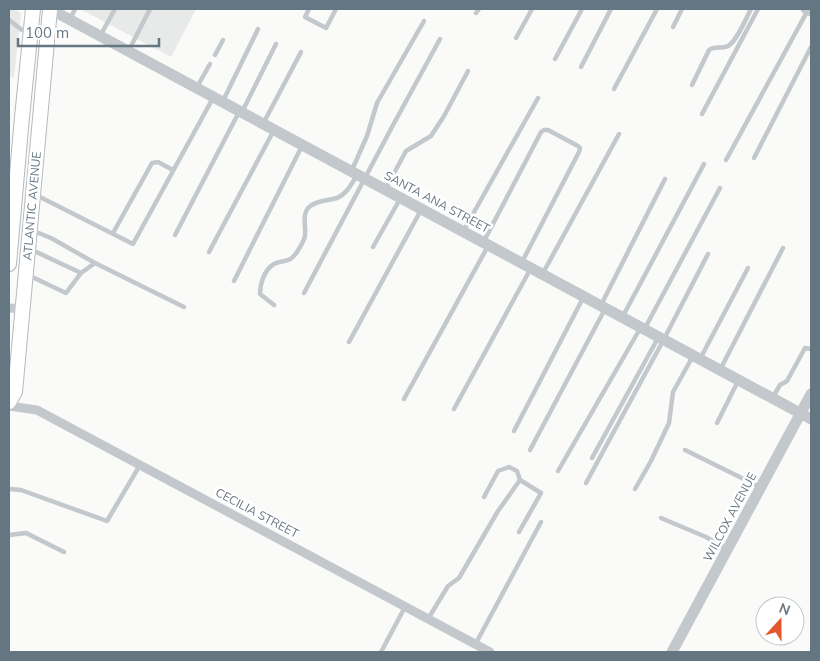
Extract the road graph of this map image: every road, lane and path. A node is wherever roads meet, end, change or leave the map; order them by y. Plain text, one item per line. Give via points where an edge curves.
1 (33, 9) edge
2 (50, 9) edge
3 (75, 9) edge
4 (114, 9) edge
5 (150, 9) edge
6 (309, 9) edge
7 (336, 9) edge
8 (532, 9) edge
9 (582, 9) edge
10 (611, 9) edge
11 (658, 9) edge
12 (682, 9) edge
13 (751, 9) edge
14 (758, 9) edge
15 (809, 10) edge
16 (9, 20) edge
17 (70, 20) junction
18 (424, 22) dead end
19 (672, 27) dead end
20 (258, 29) dead end
21 (31, 31) junction
22 (100, 36) junction
23 (516, 38) dead end
24 (440, 39) dead end
25 (223, 40) dead end
26 (276, 44) dead end
27 (811, 48) edge
28 (129, 51) junction
29 (301, 52) dead end
30 (215, 55) dead end
31 (555, 59) dead end
32 (210, 64) dead end
33 (581, 67) dead end
34 (468, 71) dead end
35 (692, 85) dead end
36 (197, 88) junction
37 (614, 88) dead end
38 (538, 98) dead end
39 (218, 99) junction
40 (241, 112) junction
41 (702, 114) dead end
42 (263, 124) junction
43 (274, 130) junction
44 (619, 134) dead end
45 (303, 145) junction
46 (754, 158) dead end
47 (726, 160) dead end
48 (704, 164) dead end
49 (173, 170) junction
50 (358, 175) junction
51 (665, 179) dead end
52 (720, 188) dead end
53 (386, 190) junction
54 (33, 193) junction
55 (401, 198) junction
56 (422, 209) junction
57 (30, 229) junction
58 (464, 232) junction
59 (113, 234) junction
60 (174, 235) dead end
61 (486, 244) junction
62 (373, 247) dead end
63 (28, 248) junction
64 (783, 248) dead end
65 (209, 252) dead end
66 (708, 254) dead end
67 (95, 263) junction
68 (9, 264) edge
69 (526, 265) junction
70 (748, 268) dead end
71 (81, 273) junction
72 (26, 274) junction
73 (542, 274) junction
74 (234, 281) dead end
75 (304, 293) dead end
76 (584, 296) junction
77 (274, 305) dead end
78 (184, 307) dead end
79 (603, 307) junction
80 (16, 309) edge
81 (622, 317) junction
82 (643, 328) junction
83 (661, 338) junction
84 (349, 342) dead end
85 (811, 349) edge
86 (697, 357) junction
87 (720, 370) junction
88 (739, 380) junction
89 (811, 394) edge
90 (772, 398) junction
91 (404, 399) dead end
92 (9, 402) edge
93 (9, 406) edge
94 (454, 409) dead end
95 (806, 416) edge
96 (717, 423) dead end
97 (514, 431) dead end
98 (530, 450) dead end
99 (685, 450) dead end
100 (592, 458) dead end
101 (140, 465) junction
102 (558, 471) dead end
103 (520, 480) junction
104 (586, 483) dead end
105 (9, 488) edge
106 (761, 488) junction
107 (634, 489) dead end
108 (484, 497) dead end
109 (661, 518) dead end
110 (541, 522) dead end
111 (519, 532) dead end
112 (9, 535) edge
113 (728, 550) junction
114 (64, 552) dead end
115 (405, 607) junction
116 (428, 619) junction
117 (476, 644) junction
118 (382, 652) edge
119 (490, 652) edge
120 (672, 652) edge

1 - 21 main road, ATLANTIC AVENUE
2 - 17 street, SANTA ANA STREET
2 - 54 main road, ATLANTIC AVENUE
3 - 17 lane
4 - 22 lane
5 - 28 lane
6 - 7 lane via 305,17 326,28
8 - 23 lane
9 - 31 lane
10 - 33 lane
11 - 37 lane
12 - 19 lane
13 - 35 lane via 734,41 709,50
14 - 41 lane
15 - 47 lane
16 - 21 lane via 22,30
17 - 22 street, SANTA ANA STREET
18 - 50 lane via 377,103
20 - 39 lane
21 - 68 main road, ATLANTIC AVENUE via 15,159
22 - 28 street, SANTA ANA STREET
24 - 50 lane
25 - 30 lane
26 - 40 lane
27 - 46 lane
28 - 36 street, SANTA ANA STREET
29 - 42 lane
32 - 36 lane
34 - 53 lane via 444,116 430,136 406,151
36 - 39 street, SANTA ANA STREET
38 - 58 lane
39 - 40 street, SANTA ANA STREET
39 - 49 lane
40 - 42 street, SANTA ANA STREET
40 - 60 lane
42 - 43 street, SANTA ANA STREET
43 - 45 street, SANTA ANA STREET
43 - 65 lane
44 - 73 lane
45 - 50 street, SANTA ANA STREET
45 - 74 lane
48 - 81 lane
49 - 59 lane via 158,162 152,163
49 - 59 lane via 133,244
50 - 53 street, SANTA ANA STREET
50 - 75 lane
50 - 77 lane via 338,197 308,209 304,219 305,236 297,252 290,260 274,264 267,271 260,285 260,294
51 - 79 lane
52 - 82 lane
53 - 55 street, SANTA ANA STREET
54 - 57 main road, ATLANTIC AVENUE
54 - 59 lane
55 - 56 street, SANTA ANA STREET
55 - 62 lane
56 - 58 street, SANTA ANA STREET
56 - 84 lane
57 - 63 main road, ATLANTIC AVENUE
57 - 67 lane
58 - 61 street, SANTA ANA STREET
61 - 69 street, SANTA ANA STREET
61 - 69 lane via 541,132 548,130 580,148
61 - 91 lane
63 - 71 lane
63 - 72 main road, ATLANTIC AVENUE
64 - 87 lane
66 - 83 lane
67 - 71 lane
67 - 78 lane
69 - 73 street, SANTA ANA STREET
69 - 94 lane
70 - 86 lane
71 - 72 lane via 66,293
72 - 80 main road, ATLANTIC AVENUE
73 - 76 street, SANTA ANA STREET
76 - 79 street, SANTA ANA STREET
76 - 97 lane
79 - 81 street, SANTA ANA STREET
79 - 98 lane
80 - 92 main road, ATLANTIC AVENUE via 15,392
81 - 82 street, SANTA ANA STREET
82 - 83 street, SANTA ANA STREET
82 - 102 lane
83 - 86 street, SANTA ANA STREET
83 - 100 lane
83 - 104 lane
85 - 90 lane via 806,348 787,381
86 - 87 street, SANTA ANA STREET
86 - 107 lane via 673,392 669,423
87 - 88 street, SANTA ANA STREET
88 - 90 street, SANTA ANA STREET
88 - 96 lane
89 - 95 street, WILCOX AVENUE
90 - 95 street, SANTA ANA STREET
93 - 101 street, CECILIA STREET via 37,410
95 - 106 street, WILCOX AVENUE
99 - 106 lane
101 - 105 lane via 107,521
101 - 115 street, CECILIA STREET
103 - 108 lane via 518,471 509,467 498,471
103 - 111 lane via 541,493
103 - 116 lane via 459,578 448,586
106 - 113 street, WILCOX AVENUE
109 - 113 lane
110 - 117 lane
112 - 114 lane via 26,533
113 - 120 street, WILCOX AVENUE
115 - 116 street, CECILIA STREET
115 - 118 lane
116 - 117 street, CECILIA STREET
117 - 119 street, CECILIA STREET

